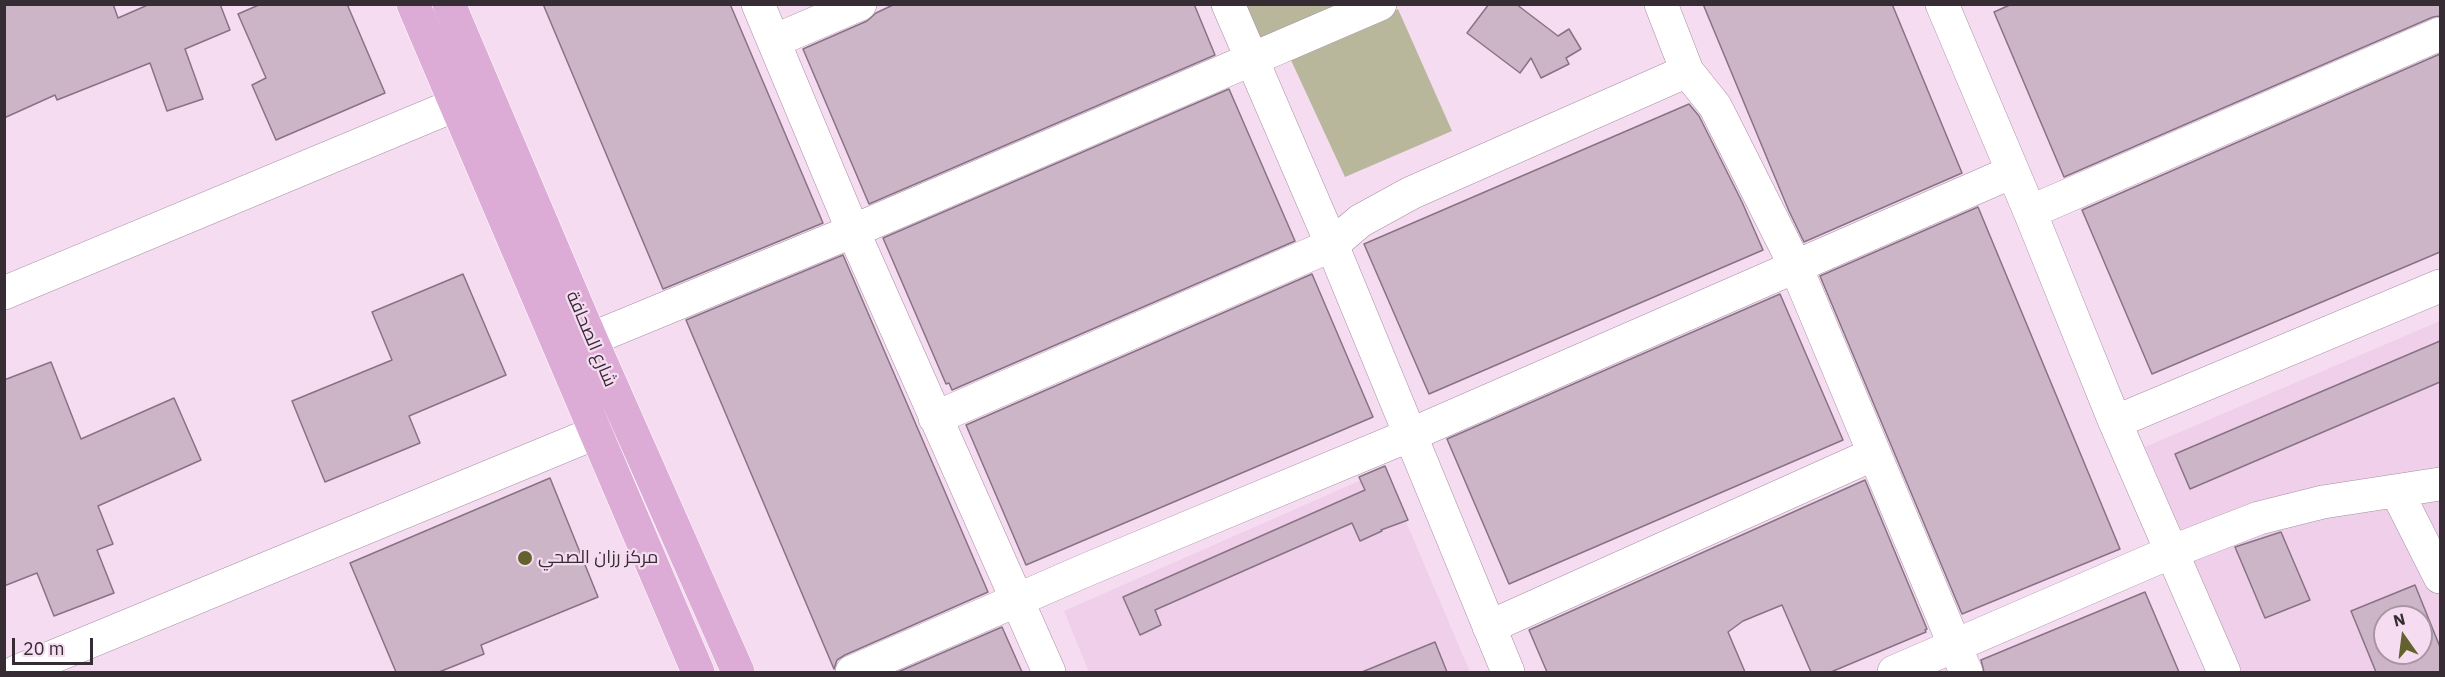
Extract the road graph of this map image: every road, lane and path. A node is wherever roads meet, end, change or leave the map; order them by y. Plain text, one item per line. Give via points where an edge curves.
1 (413, 4) edge
2 (449, 4) edge
3 (758, 4) edge
4 (860, 4) edge
5 (1228, 4) edge
6 (1380, 4) edge
7 (1661, 4) edge
8 (1947, 6) edge
9 (2440, 34) edge
10 (774, 41) junction
11 (1252, 58) junction
12 (1687, 71) junction
13 (455, 105) junction
14 (2012, 172) junction
15 (2030, 212) junction
16 (853, 231) junction
17 (1332, 244) junction
18 (1796, 267) junction
19 (2440, 285) edge
20 (4, 293) edge
21 (591, 339) junction
22 (935, 418) junction
23 (2115, 422) junction
24 (595, 434) junction
25 (1410, 435) junction
26 (1874, 454) junction
27 (2440, 484) edge
28 (2397, 492) junction
29 (2171, 552) junction
30 (2440, 577) edge
31 (1017, 601) junction
32 (1489, 627) junction
33 (1960, 659) edge
34 (16, 672) edge
35 (698, 672) edge
36 (738, 672) edge
37 (852, 672) edge
38 (1049, 672) edge
39 (1508, 672) edge
40 (1894, 672) edge
41 (2224, 672) edge

1 - 13 main road, شارع الصحافة
2 - 21 main road, شارع الصحافة
3 - 10 street
4 - 10 street
5 - 11 street
6 - 11 street
7 - 12 street
8 - 14 street
9 - 15 street
10 - 16 street
11 - 16 street
11 - 17 street
12 - 17 street via 1411,193 1359,220
12 - 18 street via 1715,106
13 - 20 street
13 - 24 main road, شارع الصحافة
14 - 15 street
14 - 18 street
15 - 23 street
16 - 21 street
16 - 22 street
17 - 22 street
17 - 25 street
18 - 25 street
18 - 26 street
19 - 23 street
21 - 36 main road, شارع الصحافة
22 - 31 street
23 - 29 street
24 - 34 street
24 - 35 main road, شارع الصحافة
25 - 31 street
25 - 32 street
26 - 32 street
26 - 33 street
27 - 28 street
28 - 29 street via 2323,502 2259,518
28 - 30 street
29 - 33 street
29 - 41 street
31 - 37 street
31 - 38 street
32 - 39 street
33 - 40 street

